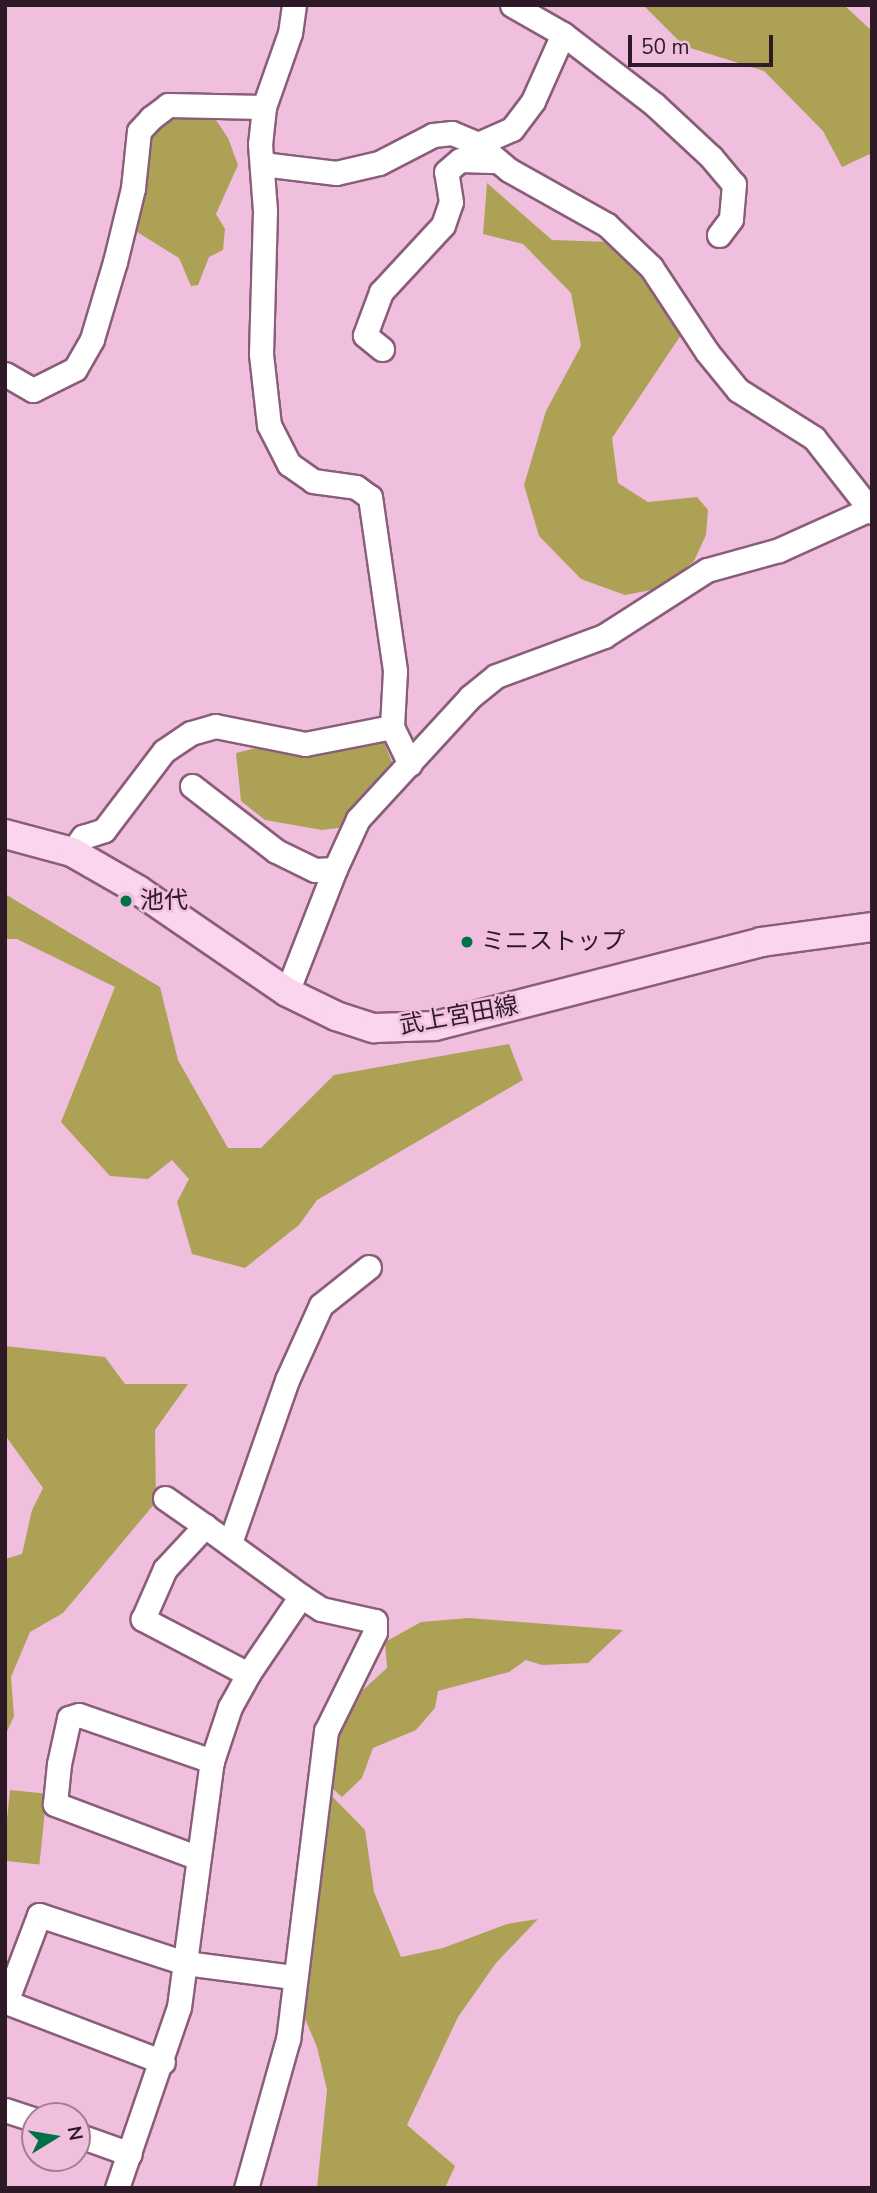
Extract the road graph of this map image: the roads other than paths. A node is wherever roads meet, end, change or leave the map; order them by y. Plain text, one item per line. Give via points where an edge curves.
1 (294, 5) edge
2 (512, 5) edge
3 (563, 34) junction
4 (264, 107) junction
5 (478, 145) junction
6 (498, 161) junction
7 (262, 164) junction
8 (719, 234) dead end
9 (382, 349) dead end
10 (5, 374) edge
11 (871, 510) edge
12 (392, 727) junction
13 (410, 764) junction
14 (192, 786) dead end
15 (5, 834) edge
16 (72, 852) junction
17 (335, 869) junction
18 (872, 927) edge
19 (287, 992) junction
20 (369, 1267) dead end
21 (165, 1498) dead end
22 (205, 1526) junction
23 (231, 1540) junction
24 (301, 1596) junction
25 (248, 1674) junction
26 (212, 1760) junction
27 (196, 1857) junction
28 (185, 1963) junction
29 (293, 1977) junction
30 (163, 2062) junction
31 (91, 2140) edge
32 (130, 2154) junction
33 (117, 2188) edge
34 (246, 2188) edge

1 - 4 street via 290,33
2 - 3 street
3 - 5 street via 533,101 512,129
3 - 8 street via 654,104 712,156 734,184 731,219
4 - 7 street
4 - 10 street via 168,105 151,118 139,131 133,188 115,262 92,339 81,359 75,369 33,390
5 - 6 street
5 - 7 street via 452,133 433,135 379,163 336,173
6 - 9 street via 460,160 446,172 451,202 443,225 381,292 365,335
6 - 11 street via 607,225 651,267 738,390 814,438
7 - 12 street via 261,354 269,425 289,464 313,481 356,487 370,497 395,671
11 - 13 street via 779,550 707,570 604,636 496,676
12 - 13 street
12 - 16 street via 305,744 215,726 191,733 164,751 104,830 83,837
13 - 17 street via 358,818
14 - 17 street via 276,851 315,870
15 - 16 main road, 武上宮田線
16 - 19 main road, 武上宮田線 via 138,890
17 - 19 street
18 - 19 main road, 武上宮田線 via 761,942 507,1010 415,1029 355,1023
20 - 23 street via 321,1305 287,1380
21 - 22 street
22 - 23 street
22 - 25 street via 165,1569 143,1619
23 - 24 street
24 - 25 street
24 - 29 street via 321,1609 375,1621 375,1633 326,1731
25 - 26 street via 230,1707
26 - 27 street
26 - 27 street via 79,1715 69,1718 59,1765 55,1804
27 - 28 street
28 - 29 street
28 - 30 street via 179,2007
28 - 30 street via 39,1915 5,1996 11,2006
29 - 34 street via 288,2039
30 - 32 street
31 - 32 street
32 - 33 street

